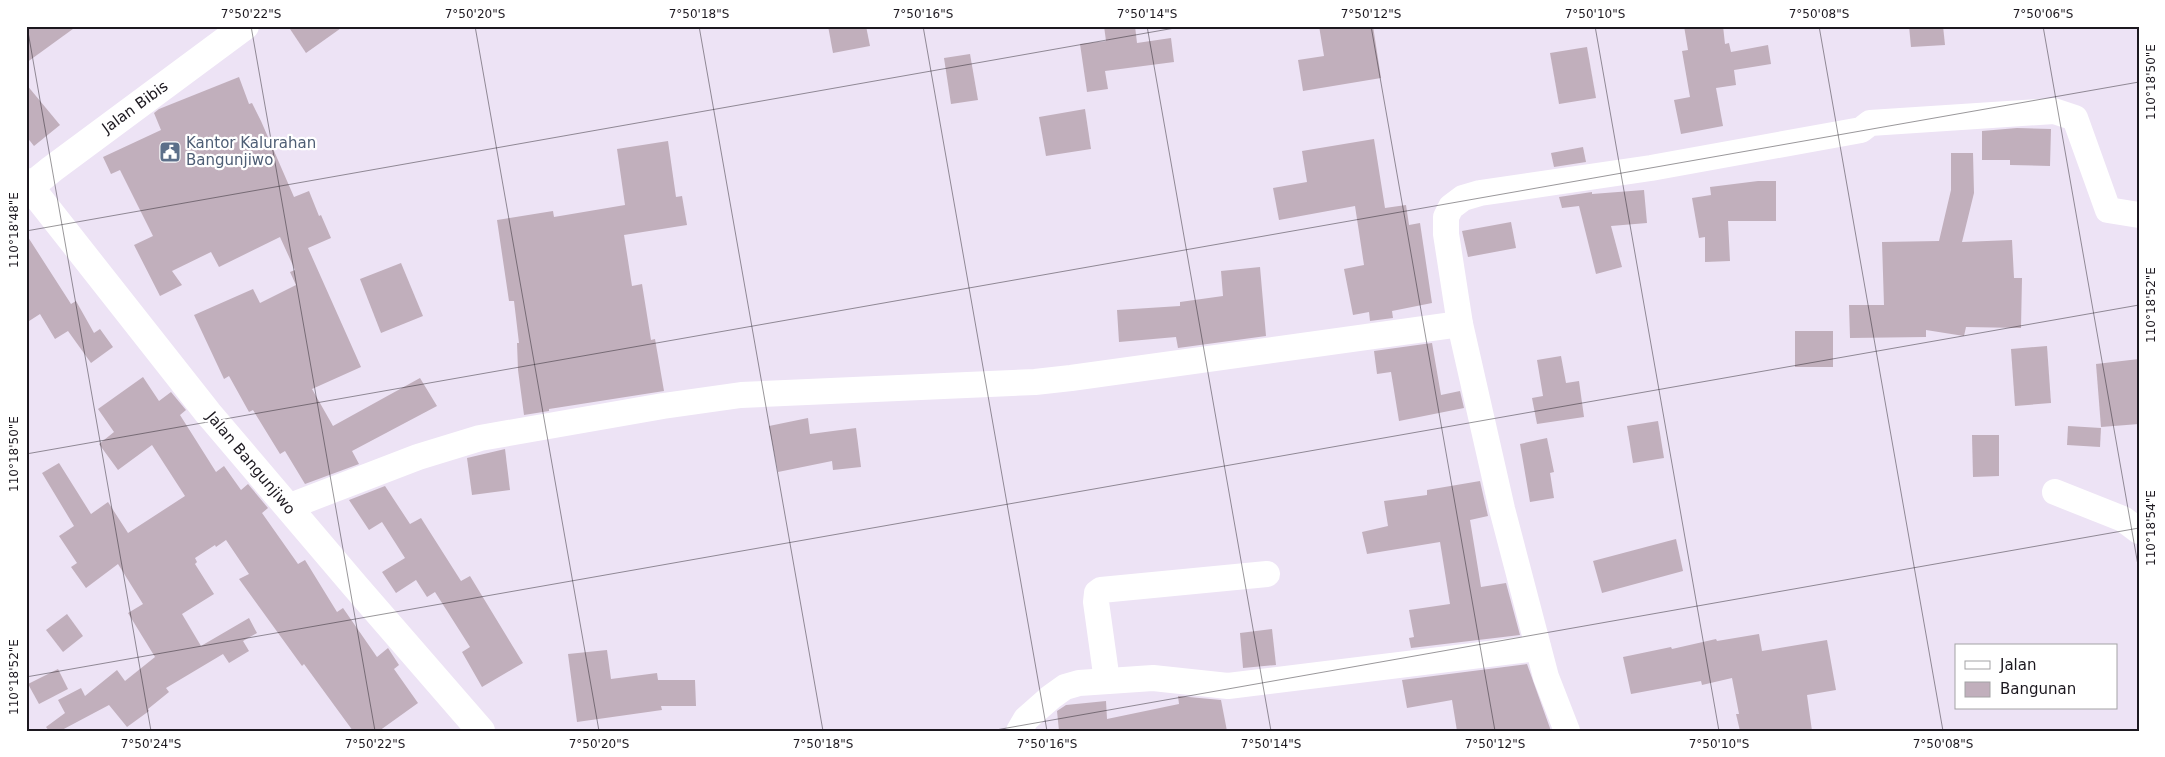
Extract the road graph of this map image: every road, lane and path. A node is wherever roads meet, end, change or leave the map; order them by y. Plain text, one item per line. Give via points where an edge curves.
1 (245, 26) edge
2 (28, 186) edge
3 (2139, 215) edge
4 (1460, 324) junction
5 (2055, 492) dead end
6 (288, 507) junction
7 (2139, 531) edge
8 (1267, 574) dead end
9 (1538, 648) junction
10 (1107, 681) junction
11 (481, 731) edge
12 (1020, 731) edge
13 (1567, 731) edge

1 - 2 main road, Jalan Bibis
2 - 6 main road, Jalan Bangunjiwo via 208,413
3 - 4 street via 2108,210 2075,118 2054,111 1870,123 1851,132 1463,198 1451,207 1446,217
4 - 6 street via 1062,379 741,395 672,404 480,438 418,457
4 - 9 street
5 - 7 street via 2123,519
6 - 11 main road, Jalan Bangunjiwo
8 - 10 street via 1101,590 1097,593 1096,602
9 - 10 street via 1228,686 1153,678
9 - 13 street
10 - 12 street via 1065,687 1026,719

